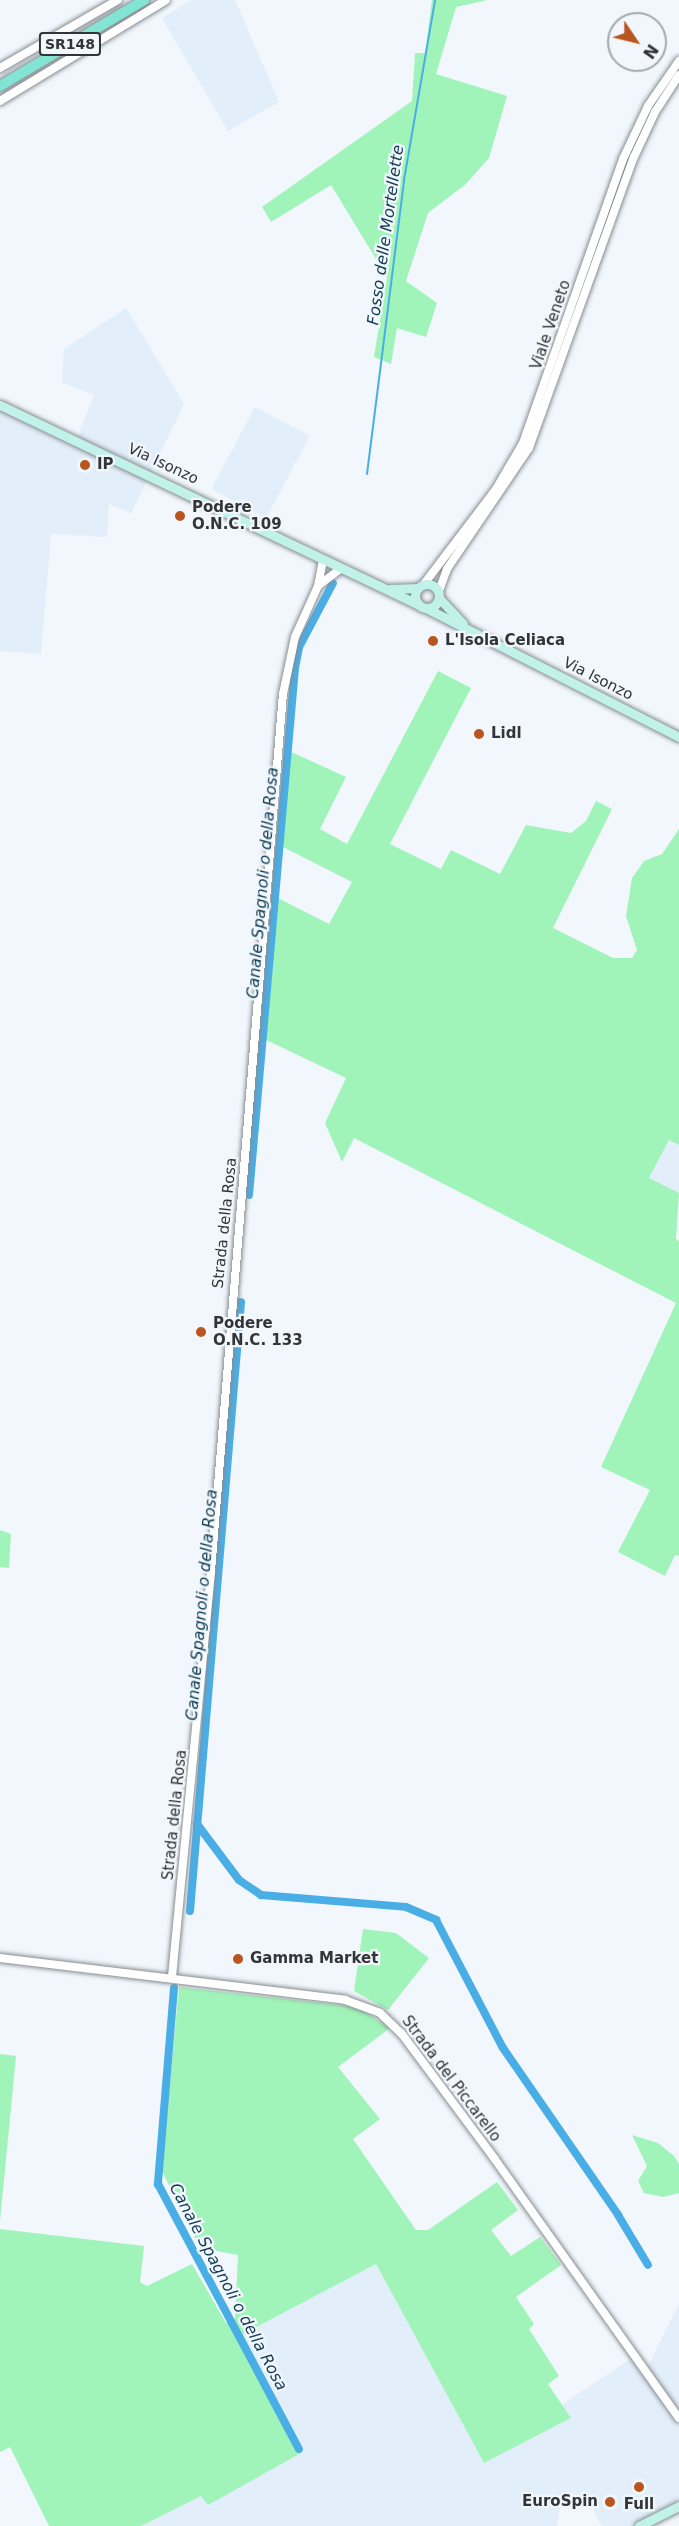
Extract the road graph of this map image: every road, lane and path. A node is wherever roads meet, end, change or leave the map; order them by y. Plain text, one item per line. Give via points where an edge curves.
1 (118, 0) edge
2 (144, 0) edge
3 (166, 0) edge
4 (679, 61) edge
5 (0, 68) edge
6 (679, 75) edge
7 (0, 86) edge
8 (0, 101) edge
9 (0, 405) edge
10 (323, 560) junction
11 (340, 569) junction
12 (318, 586) junction
13 (421, 586) junction
14 (375, 587) junction
15 (439, 595) junction
16 (422, 606) junction
17 (471, 632) junction
18 (679, 738) edge
19 (0, 1958) edge
20 (172, 1977) junction
21 (679, 2418) edge
22 (679, 2506) edge
23 (639, 2526) edge

1 - 5 street
2 - 7 main road, SR148
3 - 8 street
4 - 13 street, Viale Veneto via 648,106 623,159 518,453
6 - 15 street, Viale Veneto via 652,117 628,172 531,444 511,480 445,572
9 - 10 main road, Via Isonzo
10 - 11 main road, Via Isonzo
10 - 12 street, Strada della Rosa
11 - 12 street, Strada della Rosa
11 - 14 main road, Via Isonzo
12 - 20 street, Strada della Rosa via 298,627 284,687 209,1590
13 - 14 main road, Via Isonzo via 405,591
13 - 15 main road, Via Isonzo via 431,584
13 - 16 main road via 415,595
14 - 16 main road, Via Isonzo
15 - 16 main road
15 - 17 main road, Via Isonzo
16 - 17 main road, Via Isonzo
17 - 18 main road, Via Isonzo
19 - 20 street, Strada del Piccarello
20 - 21 street, Strada del Piccarello via 350,2000 385,2017 494,2158
22 - 23 main road

